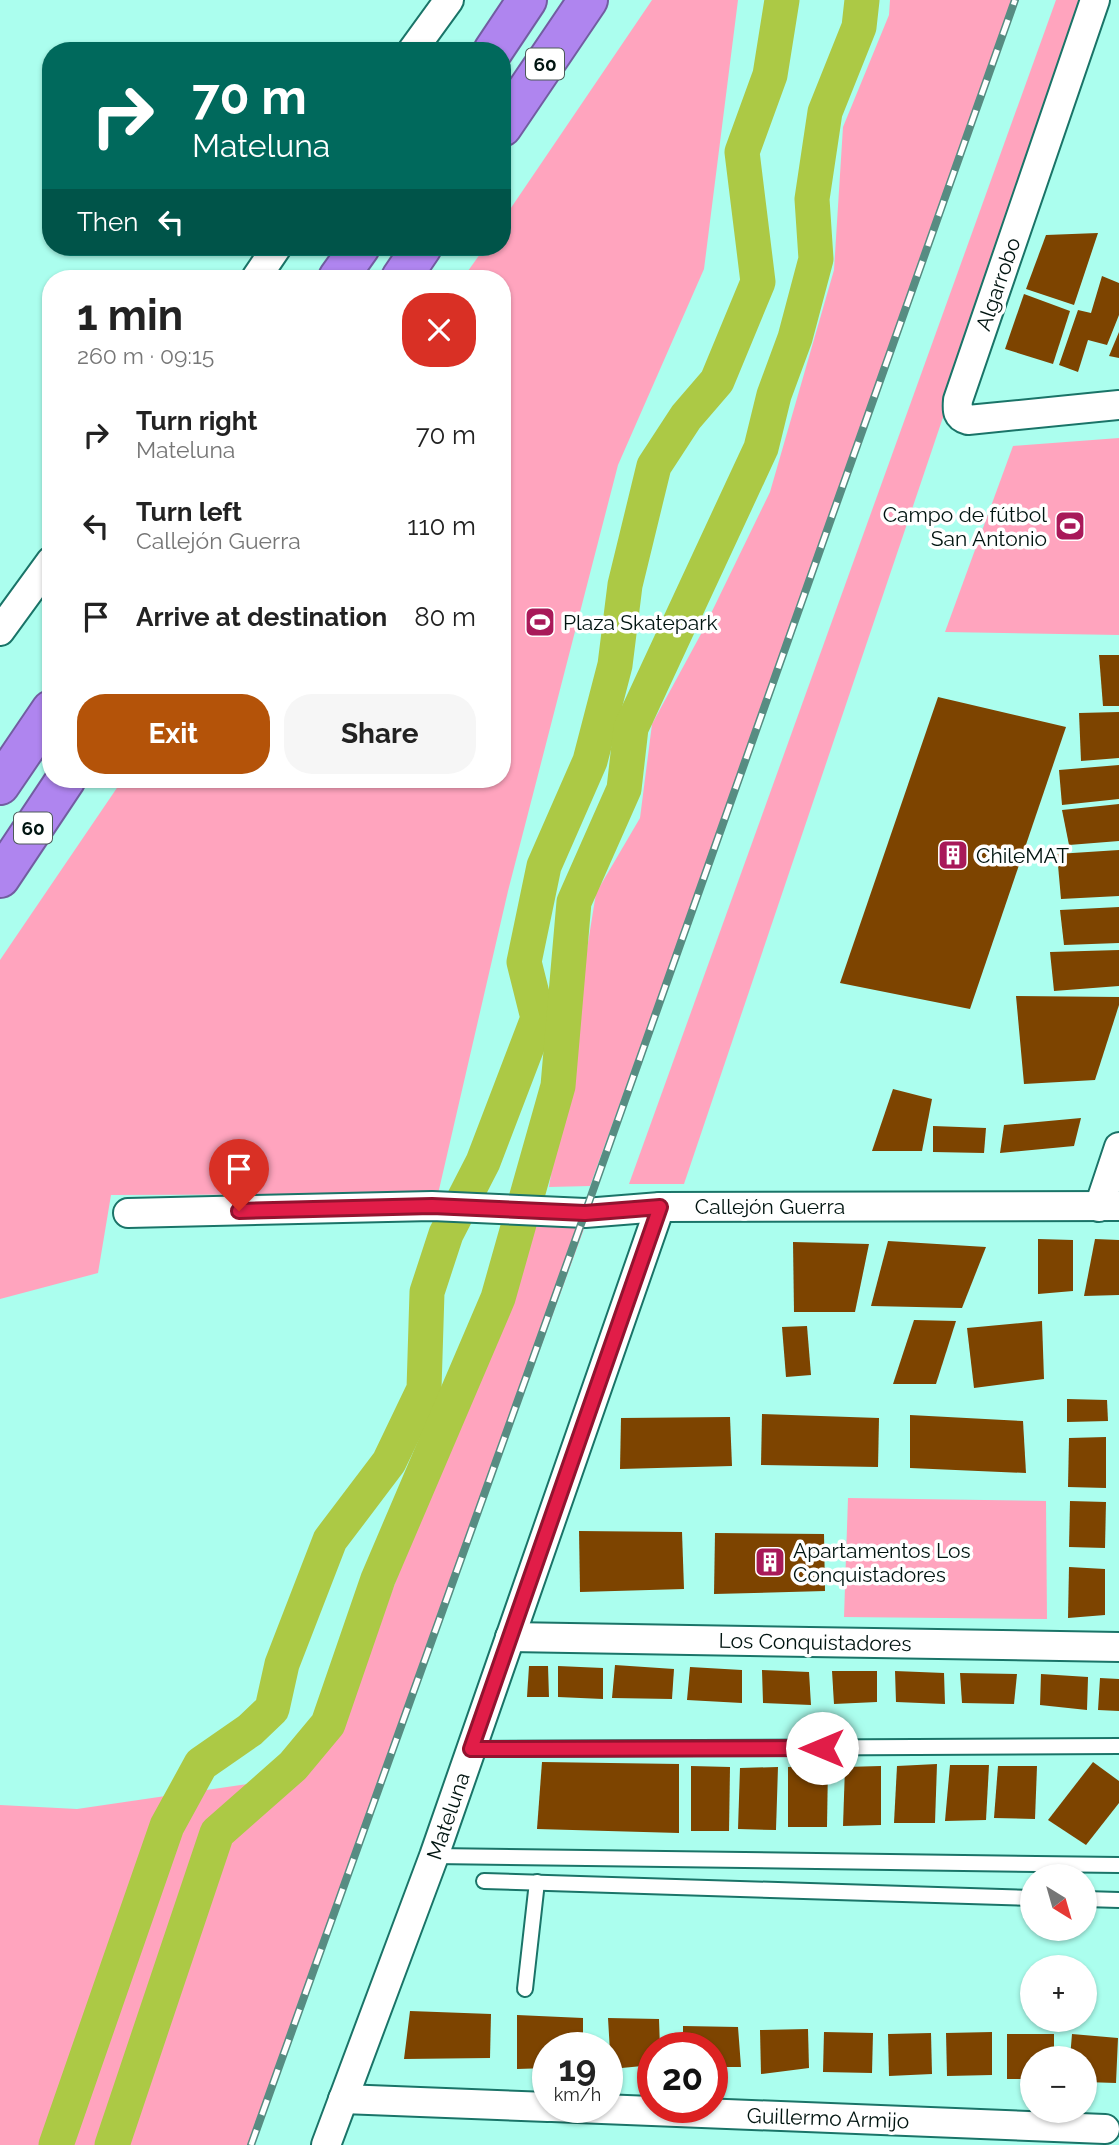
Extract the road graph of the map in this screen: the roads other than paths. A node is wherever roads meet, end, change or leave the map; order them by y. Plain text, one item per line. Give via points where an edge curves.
1 (449, 0) edge
2 (527, 0) edge
3 (588, 0) edge
4 (1095, 0) edge
5 (419, 42) edge
6 (498, 42) edge
7 (511, 114) edge
8 (1119, 405) edge
9 (42, 573) edge
10 (0, 631) edge
11 (42, 723) edge
12 (0, 785) edge
13 (60, 788) edge
14 (0, 878) edge
15 (1119, 1147) edge
16 (1109, 1206) edge
17 (660, 1207) junction
18 (128, 1213) dead end
19 (510, 1637) junction
20 (1119, 1647) edge
21 (1119, 1746) edge
22 (471, 1749) junction
23 (434, 1856) junction
24 (1119, 1865) edge
25 (484, 1881) dead end
26 (537, 1882) junction
27 (1020, 1898) edge
28 (1097, 1899) edge
29 (1119, 1900) edge
30 (525, 1989) dead end
31 (343, 2099) junction
32 (532, 2106) edge
33 (623, 2110) edge
34 (1105, 2129) dead end
35 (327, 2145) edge

1 - 5 street
2 - 6 highway, 60
3 - 7 highway, 60
4 - 8 street, Algarrobo via 957,408 958,415 968,420
9 - 10 street
11 - 12 highway, 60
13 - 14 highway, 60
15 - 16 street
16 - 17 street, Callejón Guerra
17 - 18 street, Callejón Guerra via 585,1213 432,1206
17 - 19 street, Mateluna
19 - 20 street, Los Conquistadores
19 - 22 street, Mateluna
21 - 22 lane
22 - 23 street, Mateluna
23 - 24 lane
23 - 31 street, Mateluna
25 - 26 lane
26 - 27 lane
26 - 30 lane
28 - 29 lane
31 - 32 street, Guillermo Armijo
31 - 35 street, Mateluna
33 - 34 street, Guillermo Armijo

